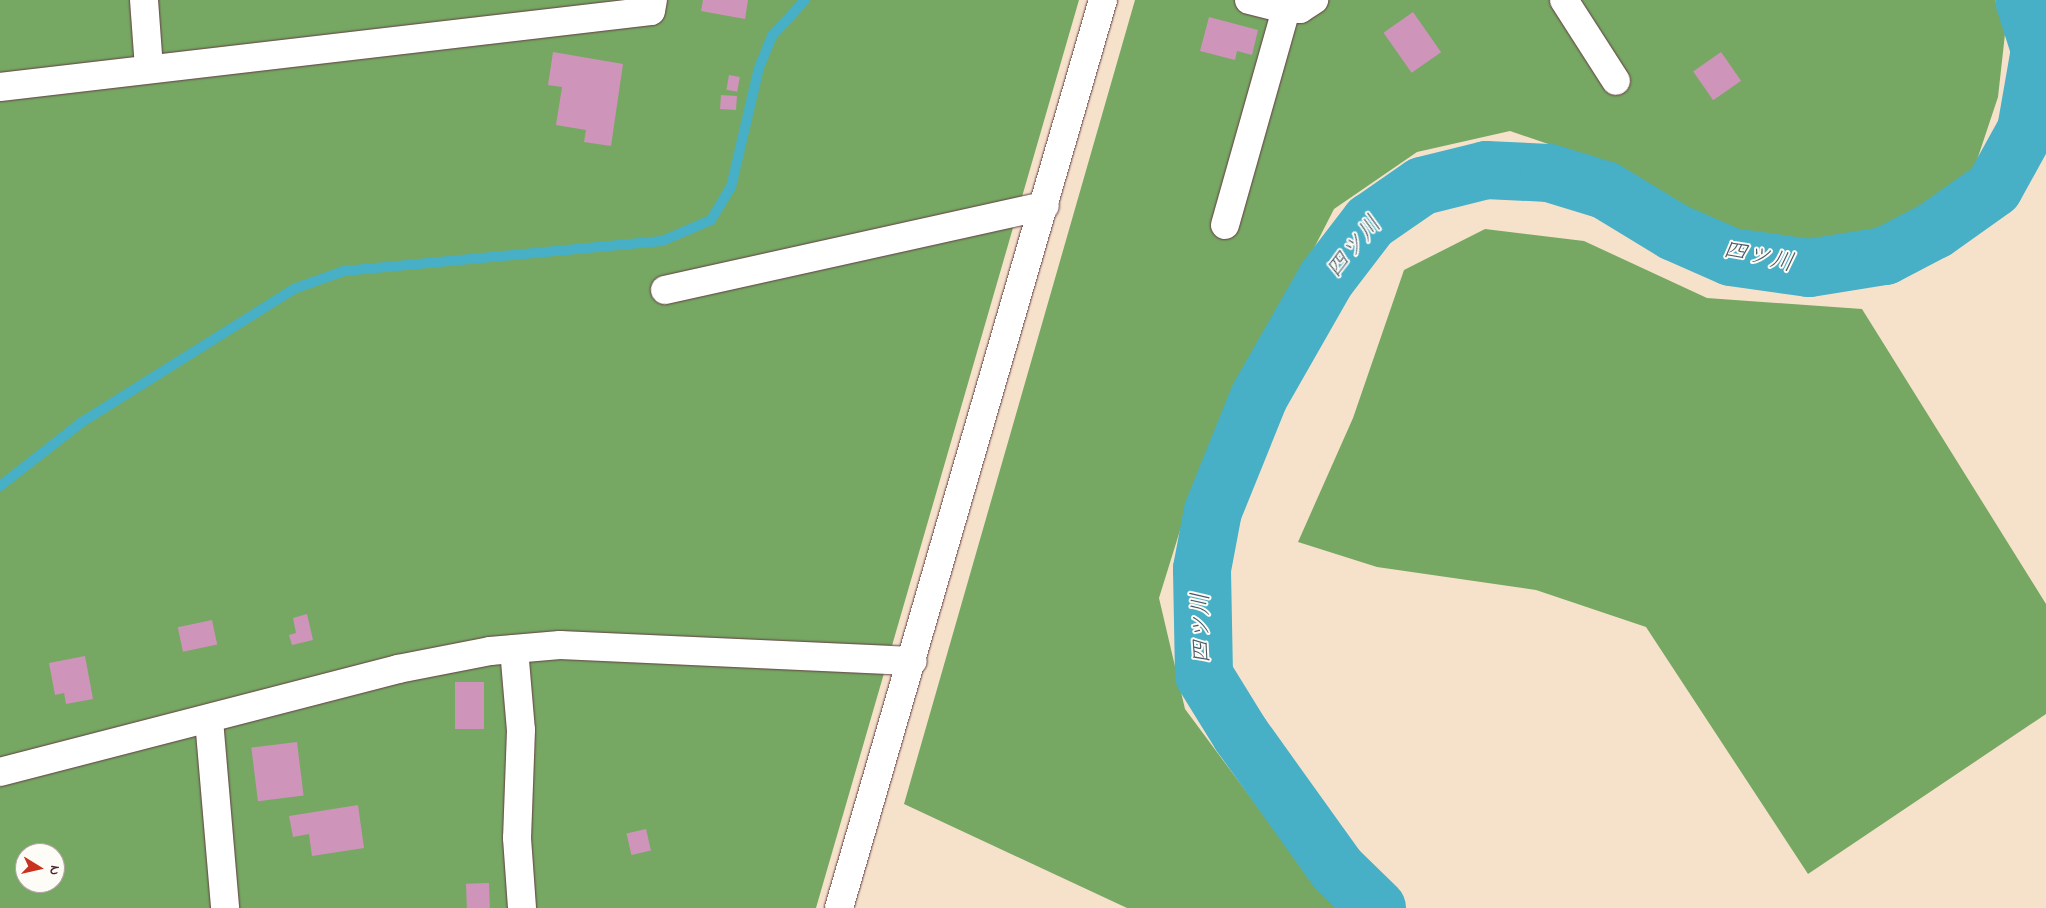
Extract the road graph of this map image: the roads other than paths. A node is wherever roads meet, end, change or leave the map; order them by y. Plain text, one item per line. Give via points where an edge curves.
1 (144, 0) edge
2 (654, 0) edge
3 (1103, 0) edge
4 (1250, 0) edge
5 (1314, 0) edge
6 (1564, 0) edge
7 (1286, 9) junction
8 (149, 68) junction
9 (1616, 81) dead end
10 (0, 87) edge
11 (1045, 206) junction
12 (1225, 225) dead end
13 (665, 290) dead end
14 (514, 649) junction
15 (913, 661) junction
16 (208, 720) junction
17 (0, 772) edge
18 (225, 908) edge
19 (522, 908) edge
20 (839, 908) edge

1 - 8 street
2 - 8 street via 651,11
3 - 11 street
4 - 7 street
5 - 7 street via 1300,9
6 - 9 street
7 - 12 street
8 - 10 street
11 - 13 street
11 - 15 street
14 - 15 street via 560,645
14 - 16 street via 398,669
14 - 19 street via 521,730 517,838
15 - 20 street
16 - 17 street
16 - 18 street

